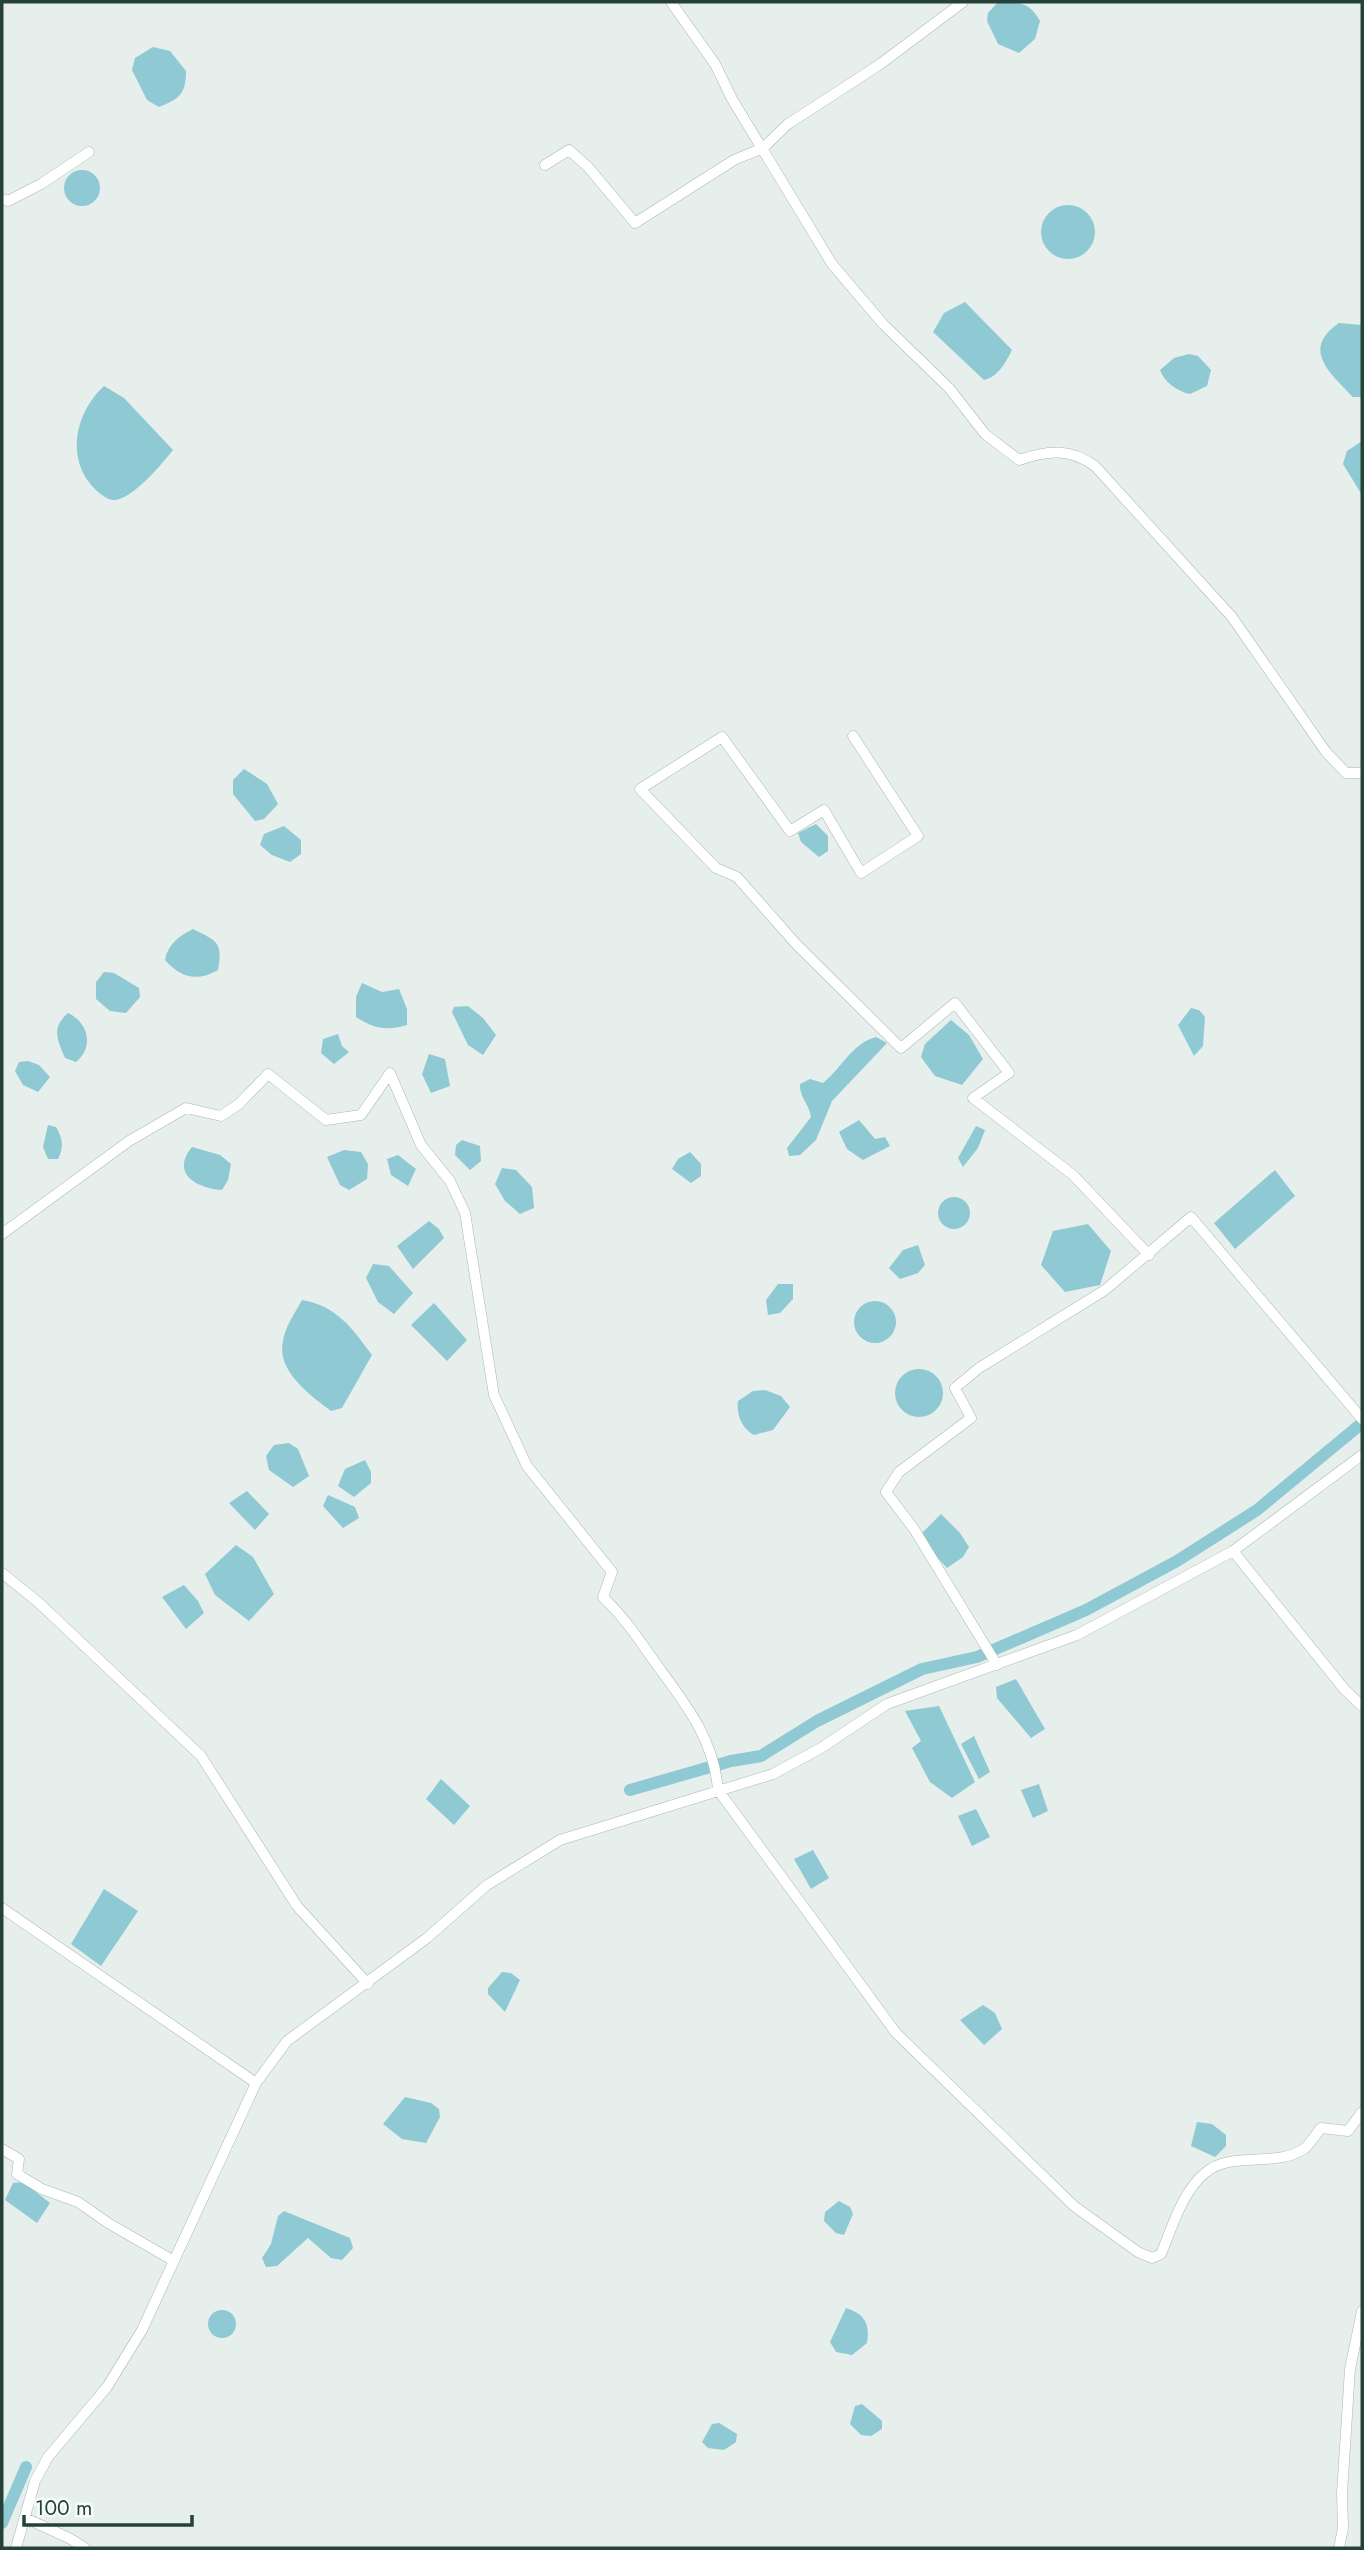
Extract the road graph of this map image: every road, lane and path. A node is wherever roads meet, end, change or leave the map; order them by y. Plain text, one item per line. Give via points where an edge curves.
1 (671, 2) edge
2 (963, 2) edge
3 (763, 148) junction
4 (89, 152) dead end
5 (545, 165) dead end
6 (2, 199) edge
7 (853, 736) dead end
8 (1362, 773) edge
9 (2, 1234) edge
10 (1149, 1255) junction
11 (1362, 1419) edge
12 (1362, 1455) edge
13 (1233, 1551) junction
14 (2, 1573) edge
15 (995, 1663) junction
16 (1362, 1706) edge
17 (718, 1790) junction
18 (2, 1908) edge
19 (365, 1982) junction
20 (256, 2083) junction
21 (1362, 2112) edge
22 (2, 2149) edge
23 (174, 2261) junction
24 (1362, 2311) edge
25 (25, 2518) junction
26 (16, 2548) edge
27 (85, 2548) edge
28 (1339, 2548) edge

1 - 3 street via 715,64
2 - 3 street via 879,65 788,124
3 - 5 street via 747,152 635,223 569,150
3 - 8 street via 838,272 949,388 985,434 1019,460 1077,453 1095,466 1232,617 1326,752 1346,772
4 - 6 street via 41,184 8,201
7 - 10 street via 918,836 861,873 824,810 790,831 722,737 640,789 716,868 737,877 797,945 901,1048 955,1003 1009,1073 973,1098 1073,1175
9 - 17 street via 129,1142 186,1108 221,1116 268,1074 326,1120 361,1115 390,1073 421,1145 450,1181 465,1213 495,1395 527,1466 612,1572 603,1597 621,1614 686,1703 711,1750
10 - 11 street via 1191,1217
10 - 15 street via 1105,1290 979,1368 955,1388 971,1418 899,1472 886,1492 914,1529
12 - 13 street
13 - 15 street via 1077,1635
13 - 16 street
14 - 19 street via 201,1756 297,1906
15 - 17 street via 887,1704 773,1774
17 - 19 street via 560,1840 487,1885
17 - 21 street via 896,2033 1074,2206 1138,2252 1152,2258 1161,2254 1189,2191 1206,2172 1236,2161 1279,2159 1304,2148 1321,2128 1348,2131
18 - 20 street
19 - 20 street via 288,2041
20 - 23 street
22 - 23 street via 19,2159 17,2174 78,2202
23 - 25 street via 142,2330 107,2387 48,2457 35,2481
24 - 28 street via 1350,2369
25 - 26 street
25 - 27 street

